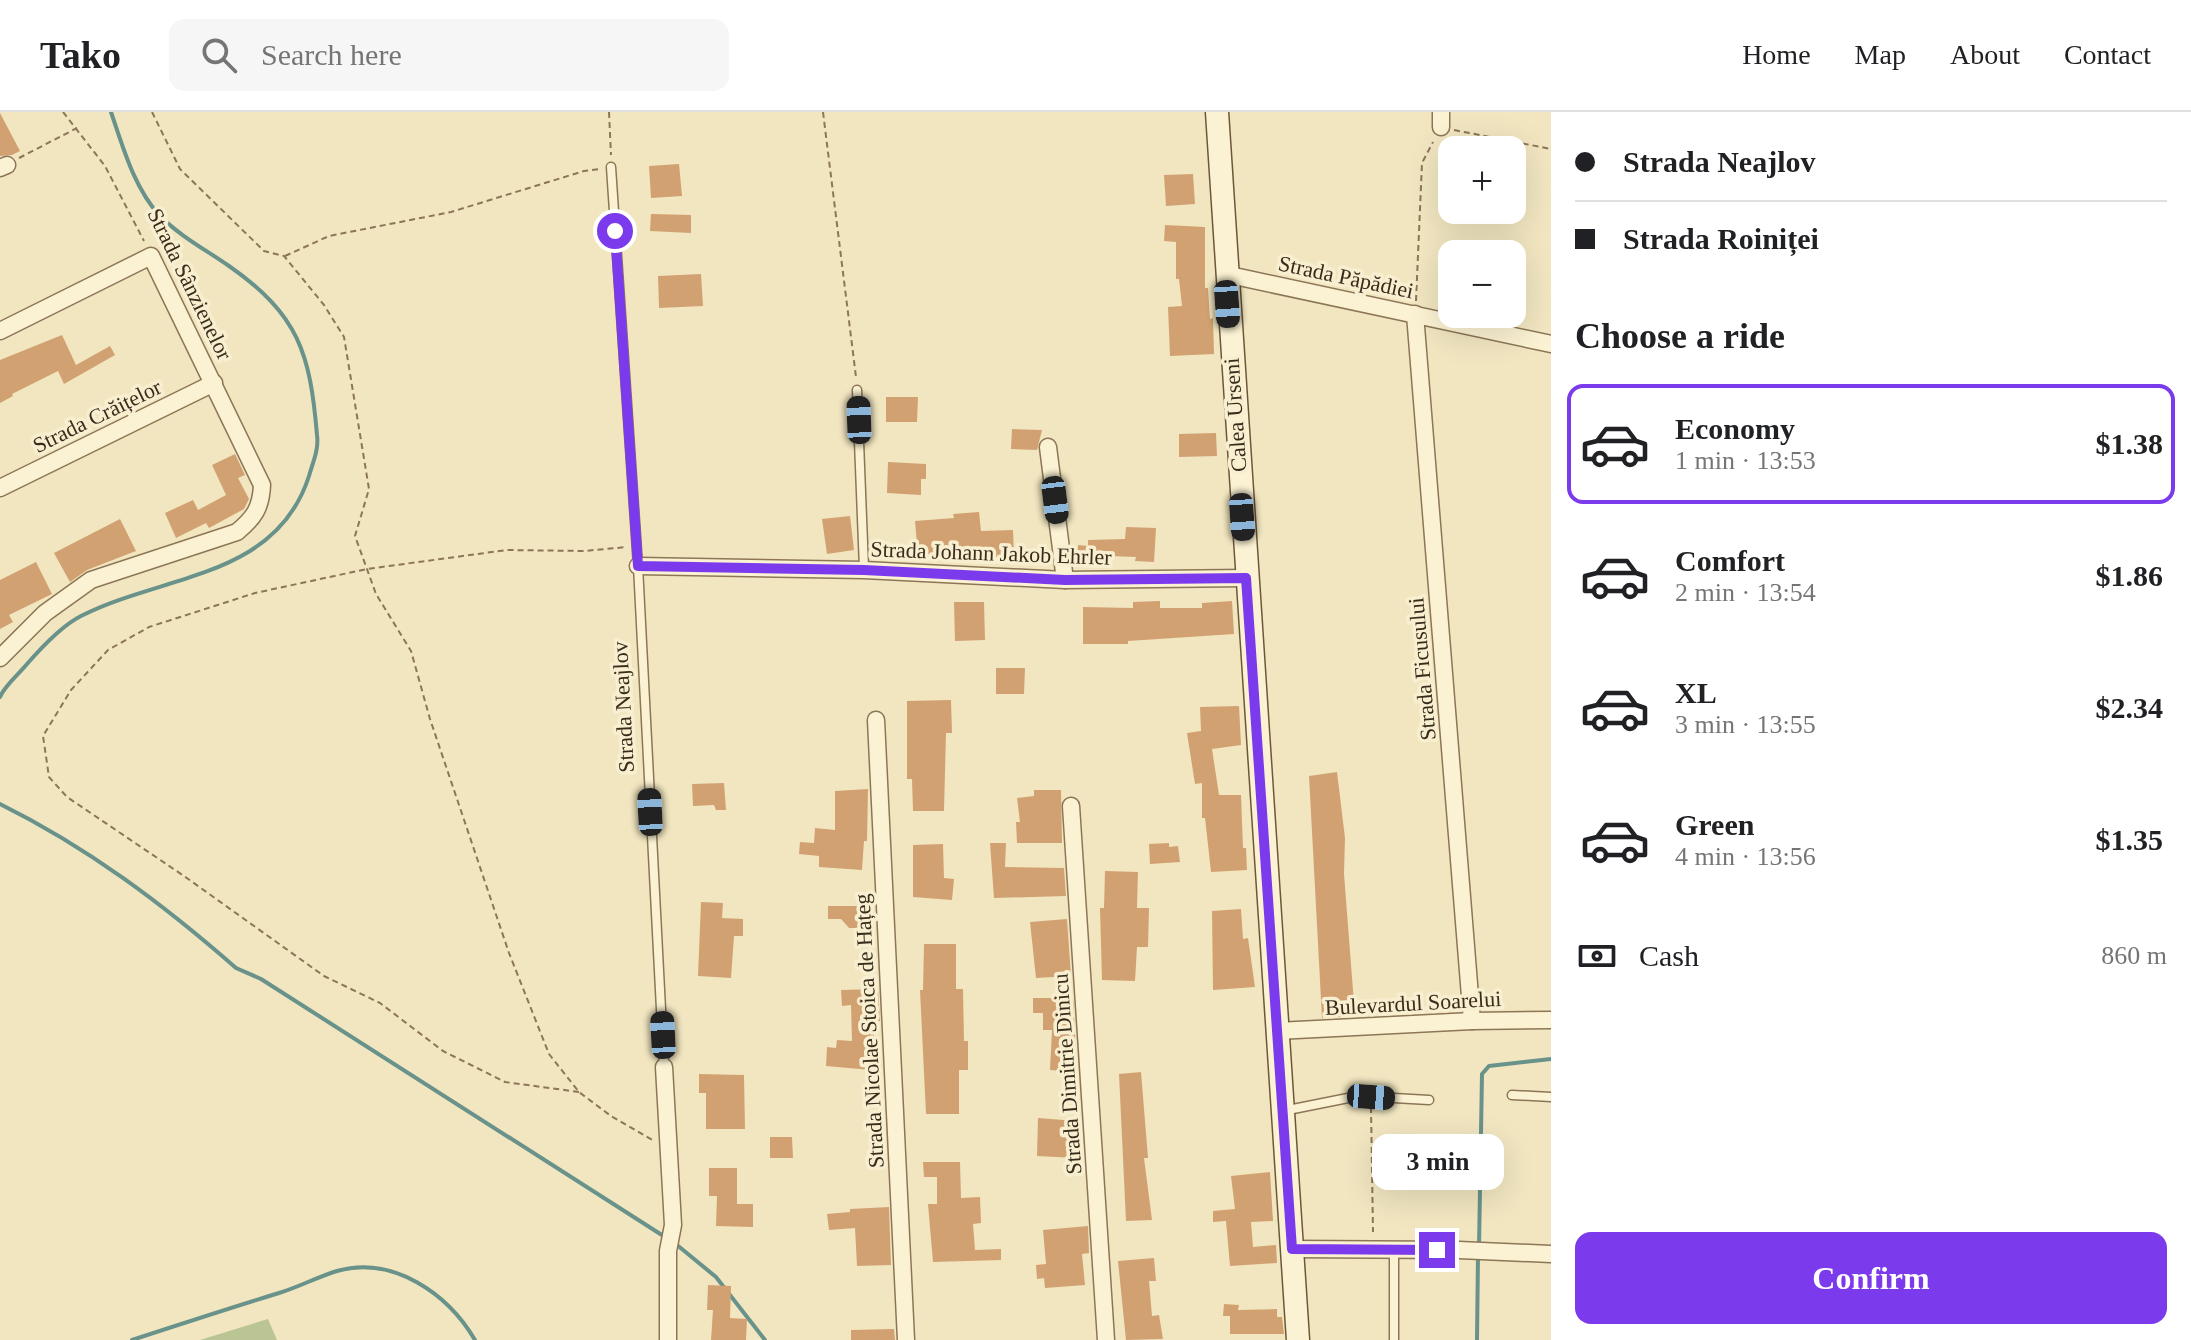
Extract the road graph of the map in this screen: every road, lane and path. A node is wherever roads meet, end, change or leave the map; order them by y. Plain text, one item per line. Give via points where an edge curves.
1 (63, 112) edge
2 (152, 112) edge
3 (609, 112) edge
4 (823, 112) edge
5 (1217, 112) edge
6 (1441, 120) edge
7 (77, 128) junction
8 (1551, 149) edge
9 (4, 166) edge
10 (611, 167) junction
11 (151, 256) junction
12 (284, 256) junction
13 (1225, 274) junction
14 (1415, 314) junction
15 (0, 331) edge
16 (1551, 344) edge
17 (214, 383) junction
18 (857, 390) joint
19 (1048, 447) dead end
20 (0, 488) edge
21 (636, 546) junction
22 (638, 566) junction
23 (367, 569) junction
24 (864, 570) junction
25 (1246, 578) junction
26 (1065, 580) junction
27 (0, 658) edge
28 (876, 720) dead end
29 (1071, 806) dead end
30 (1551, 1020) edge
31 (1472, 1021) junction
32 (1277, 1031) junction
33 (664, 1067) joint
34 (579, 1092) junction
35 (1512, 1095) dead end
36 (1371, 1097) junction
37 (1551, 1097) edge
38 (1429, 1100) dead end
39 (1283, 1111) junction
40 (669, 1150) junction
41 (1292, 1249) junction
42 (1373, 1249) junction
43 (1394, 1250) junction
44 (1551, 1254) edge
45 (668, 1340) edge
46 (906, 1340) edge
47 (1106, 1340) edge
48 (1298, 1340) edge
49 (1394, 1340) edge

1 - 7 path, Strada Sânzienelor
2 - 12 path via 180,169 264,251
3 - 10 path
4 - 18 path
5 - 13 street, Calea Urseni
6 - 8 path
6 - 14 path via 1422,163
7 - 9 path
7 - 11 path, Strada Sânzienelor via 105,166
10 - 12 path via 451,212 329,236
10 - 21 lane, Strada Neajlov
11 - 15 street
11 - 17 street, Strada Sânzienelor
12 - 23 path via 344,337 369,489 355,536
13 - 14 street, Strada Păpădiei
13 - 25 street, Calea Urseni
14 - 16 street, Strada Păpădiei
14 - 31 street, Strada Ficusului
17 - 20 street, Strada Crăițelor
17 - 27 street, Strada Sânzienelor via 262,485 253,518 237,532 91,580 45,613
18 - 24 lane
19 - 26 street
21 - 22 lane, Strada Neajlov
21 - 23 path via 507,550
22 - 24 street, Strada Johann Jakob Ehrler
22 - 33 lane, Strada Neajlov
23 - 34 path via 383,608 411,651 504,938 549,1054
23 - 34 path via 255,593 149,627 108,650 71,690 43,736 49,777 67,797 264,935 324,976 380,1003 443,1051 505,1082
24 - 26 street, Strada Johann Jakob Ehrler
25 - 26 street, Strada Johann Jakob Ehrler
25 - 32 street, Calea Urseni
28 - 46 street, Strada Nicolae Stoica de Hațeg
29 - 47 street, Strada Dimitrie Dinicu
30 - 31 street, Bulevardul Soarelui
31 - 32 street, Bulevardul Soarelui
32 - 39 street, Calea Urseni
33 - 40 street, Strada Neajlov
34 - 40 path
35 - 37 lane
36 - 38 lane
36 - 39 lane
36 - 42 path
39 - 41 street, Calea Urseni
40 - 45 street, Strada Neajlov via 673,1225
41 - 42 street
41 - 48 street, Calea Urseni
42 - 43 street
43 - 44 street
43 - 49 lane

